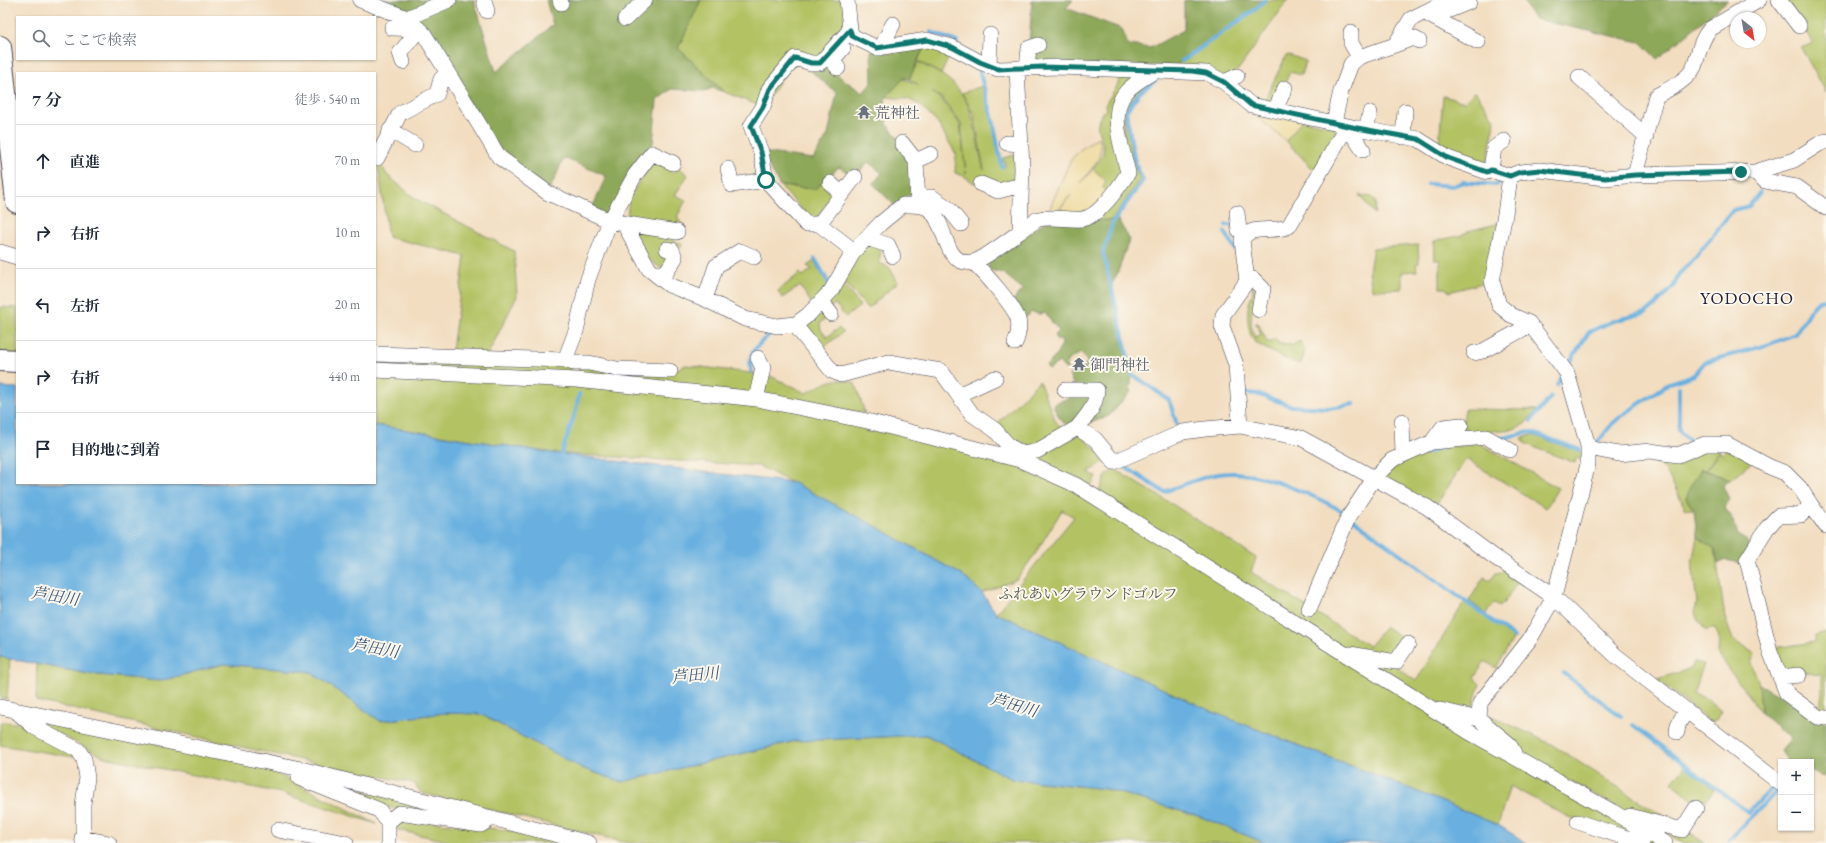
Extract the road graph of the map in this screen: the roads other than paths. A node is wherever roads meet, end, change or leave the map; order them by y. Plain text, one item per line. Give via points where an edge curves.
1 (360, 0) edge
2 (449, 0) edge
3 (645, 0) edge
4 (847, 0) edge
5 (1449, 0) edge
6 (1759, 0) edge
7 (1779, 0) edge
8 (1469, 2) dead end
9 (1425, 13) junction
10 (407, 18) junction
11 (625, 19) dead end
12 (893, 24) dead end
13 (1799, 26) dead end
14 (392, 28) dead end
15 (419, 30) junction
16 (1351, 32) dead end
17 (851, 33) junction
18 (990, 35) dead end
19 (1419, 41) dead end
20 (1478, 42) dead end
21 (1038, 45) dead end
22 (1395, 46) junction
23 (0, 47) edge
24 (881, 48) junction
25 (1359, 51) junction
26 (403, 62) dead end
27 (989, 66) junction
28 (838, 68) dead end
29 (1022, 68) junction
30 (1155, 71) junction
31 (448, 73) junction
32 (1579, 77) dead end
33 (1285, 88) dead end
34 (1275, 110) junction
35 (1405, 111) dead end
36 (1370, 113) dead end
37 (1340, 124) junction
38 (390, 130) junction
39 (1366, 130) junction
40 (1646, 136) junction
41 (1403, 137) junction
42 (1504, 141) dead end
43 (1826, 141) edge
44 (902, 143) dead end
45 (416, 145) dead end
46 (1363, 150) dead end
47 (14, 151) edge
48 (931, 154) dead end
49 (377, 158) dead end
50 (916, 161) junction
51 (673, 164) dead end
52 (728, 169) dead end
53 (1491, 170) junction
54 (1755, 172) junction
55 (1635, 175) junction
56 (1510, 176) junction
57 (855, 177) dead end
58 (766, 180) junction
59 (830, 183) dead end
60 (980, 184) dead end
61 (16, 185) edge
62 (1021, 185) junction
63 (842, 194) junction
64 (918, 201) junction
65 (1826, 208) edge
66 (1237, 213) dead end
67 (616, 222) junction
68 (819, 224) junction
69 (961, 224) dead end
70 (1020, 230) junction
71 (677, 232) dead end
72 (1244, 235) junction
73 (866, 238) junction
74 (667, 249) dead end
75 (854, 251) junction
76 (0, 252) edge
77 (893, 256) dead end
78 (16, 257) edge
79 (754, 257) dead end
80 (974, 262) junction
81 (657, 275) junction
82 (1247, 281) junction
83 (705, 299) junction
84 (821, 301) junction
85 (1259, 310) dead end
86 (831, 314) dead end
87 (794, 324) junction
88 (1530, 325) junction
89 (1015, 343) dead end
90 (1474, 353) dead end
91 (376, 354) edge
92 (0, 360) edge
93 (565, 360) junction
94 (16, 361) edge
95 (765, 366) dead end
96 (376, 370) edge
97 (670, 371) dead end
98 (995, 378) dead end
99 (1065, 390) dead end
100 (958, 395) junction
101 (756, 399) junction
102 (1402, 420) dead end
103 (1461, 425) dead end
104 (1240, 426) junction
105 (1077, 428) junction
106 (1432, 442) junction
107 (1588, 448) junction
108 (1510, 450) dead end
109 (1403, 455) junction
110 (1022, 457) junction
111 (1375, 478) junction
112 (1811, 505) junction
113 (1826, 526) edge
114 (1554, 597) junction
115 (1309, 609) dead end
116 (1408, 644) dead end
117 (1343, 653) junction
118 (1799, 675) dead end
119 (1780, 678) junction
120 (0, 707) edge
121 (15, 710) junction
122 (1686, 710) junction
123 (1436, 712) junction
124 (0, 716) edge
125 (1826, 718) edge
126 (1479, 719) junction
127 (1677, 732) dead end
128 (1518, 759) junction
129 (301, 769) junction
130 (1778, 782) edge
131 (1696, 808) dead end
132 (1613, 812) junction
133 (492, 818) junction
134 (388, 822) junction
135 (1578, 822) dead end
136 (278, 830) dead end
137 (82, 840) edge
138 (109, 843) edge
139 (346, 843) edge
140 (388, 843) edge
141 (589, 843) edge
142 (1642, 843) edge
143 (1665, 843) edge

1 - 10 street
2 - 10 street
3 - 11 street
4 - 17 street
5 - 9 street
6 - 40 street via 1710,29 1704,36 1693,68 1679,83 1656,96
7 - 13 street
8 - 9 street via 1447,11
9 - 20 street
9 - 22 street via 1411,19
10 - 15 street
12 - 24 street
14 - 15 street
15 - 26 street via 400,53
15 - 31 street
16 - 25 street via 1351,43
17 - 24 street via 870,46
17 - 28 street via 832,61
17 - 58 street via 820,63 795,58 770,89 751,126 761,152
18 - 27 street
19 - 22 street via 1413,38
21 - 29 street via 1029,48
22 - 25 street
23 - 47 main road
24 - 27 street via 927,40 952,47
25 - 37 street via 1341,91
27 - 29 street via 998,69
29 - 30 street
29 - 62 street via 1014,144
30 - 34 street via 1192,71 1231,79 1251,105
30 - 70 street via 1127,91 1121,100 1116,116 1128,173 1117,190 1092,215 1082,219 1038,219
31 - 38 street via 441,79 437,94 400,113
31 - 67 street via 499,157 548,193
32 - 40 street
33 - 34 street
34 - 37 street
35 - 41 street
36 - 39 street
37 - 39 street
37 - 46 street
37 - 72 street via 1289,226 1282,230 1253,230
38 - 45 street
38 - 49 street
39 - 41 street
40 - 55 street
41 - 53 street via 1418,139 1448,158 1487,172
42 - 53 street via 1494,148
43 - 54 street via 1794,160
44 - 50 street
47 - 61 main road
48 - 50 street
50 - 64 street
51 - 67 street via 652,153 635,175
52 - 58 street via 732,186
53 - 56 street
54 - 55 street
54 - 65 street via 1765,181 1797,187
55 - 56 street via 1605,178 1540,170
56 - 88 street via 1492,281 1499,304
57 - 63 street
58 - 68 street via 806,224
59 - 63 street
60 - 62 street via 998,191
62 - 70 street
63 - 68 street
64 - 69 street via 932,197 948,208
64 - 73 street via 903,205
64 - 80 street via 930,209 942,226 950,253 959,261
66 - 72 street via 1239,230
67 - 71 street
67 - 81 street via 624,224 649,269
67 - 93 street via 588,279 574,338
68 - 75 street
70 - 80 street
72 - 82 street via 1242,240
73 - 75 street
73 - 77 street via 888,245
74 - 81 street via 672,250 675,258 667,271
75 - 84 street via 831,291
76 - 78 street
79 - 83 street via 740,251 716,266
80 - 89 street via 986,272 1022,324
81 - 83 street via 669,285
82 - 85 street via 1253,279 1263,289
82 - 104 street via 1223,315 1222,326 1236,365
83 - 87 street via 745,320 777,326
84 - 86 street
84 - 87 street via 808,315
87 - 100 street via 832,371 842,375 889,362 950,372
88 - 90 street via 1483,351
88 - 107 street via 1567,373
91 - 93 street
92 - 94 main road
93 - 97 street via 617,369
95 - 101 street
96 - 101 street via 576,380
98 - 100 street
99 - 105 street via 1097,390 1091,411
100 - 110 street via 972,414 995,430 1008,446
101 - 110 street via 867,421
102 - 109 street
103 - 106 street via 1442,427
104 - 105 street via 1183,432 1114,462 1095,439
104 - 111 street via 1301,438
105 - 110 street
106 - 108 street via 1486,437
106 - 109 street
107 - 112 street via 1619,454 1650,451 1678,455 1705,444 1727,444 1785,473 1800,488
107 - 114 street via 1588,464
109 - 111 street via 1392,460
110 - 117 street via 1076,485
111 - 114 street via 1428,507
111 - 115 street via 1348,518
112 - 113 street
112 - 119 street via 1801,515 1778,516 1767,528 1757,553 1747,560 1767,614 1770,651
114 - 122 street via 1608,650
114 - 126 street via 1530,639 1480,703
116 - 117 street via 1396,662
117 - 123 street
118 - 119 street
119 - 125 street via 1787,694 1818,717
120 - 121 street
121 - 124 street via 5,717
121 - 129 street
121 - 137 street via 34,727 78,750 84,759 87,778
122 - 127 street
122 - 130 street
123 - 126 street via 1440,709
123 - 128 street
126 - 128 street via 1509,744
128 - 132 street
129 - 133 street
129 - 134 street via 300,778 379,810
131 - 132 street via 1682,830
132 - 143 street
133 - 134 street via 481,825 399,813
133 - 141 street
134 - 140 street
135 - 142 street
136 - 139 street
137 - 138 street

